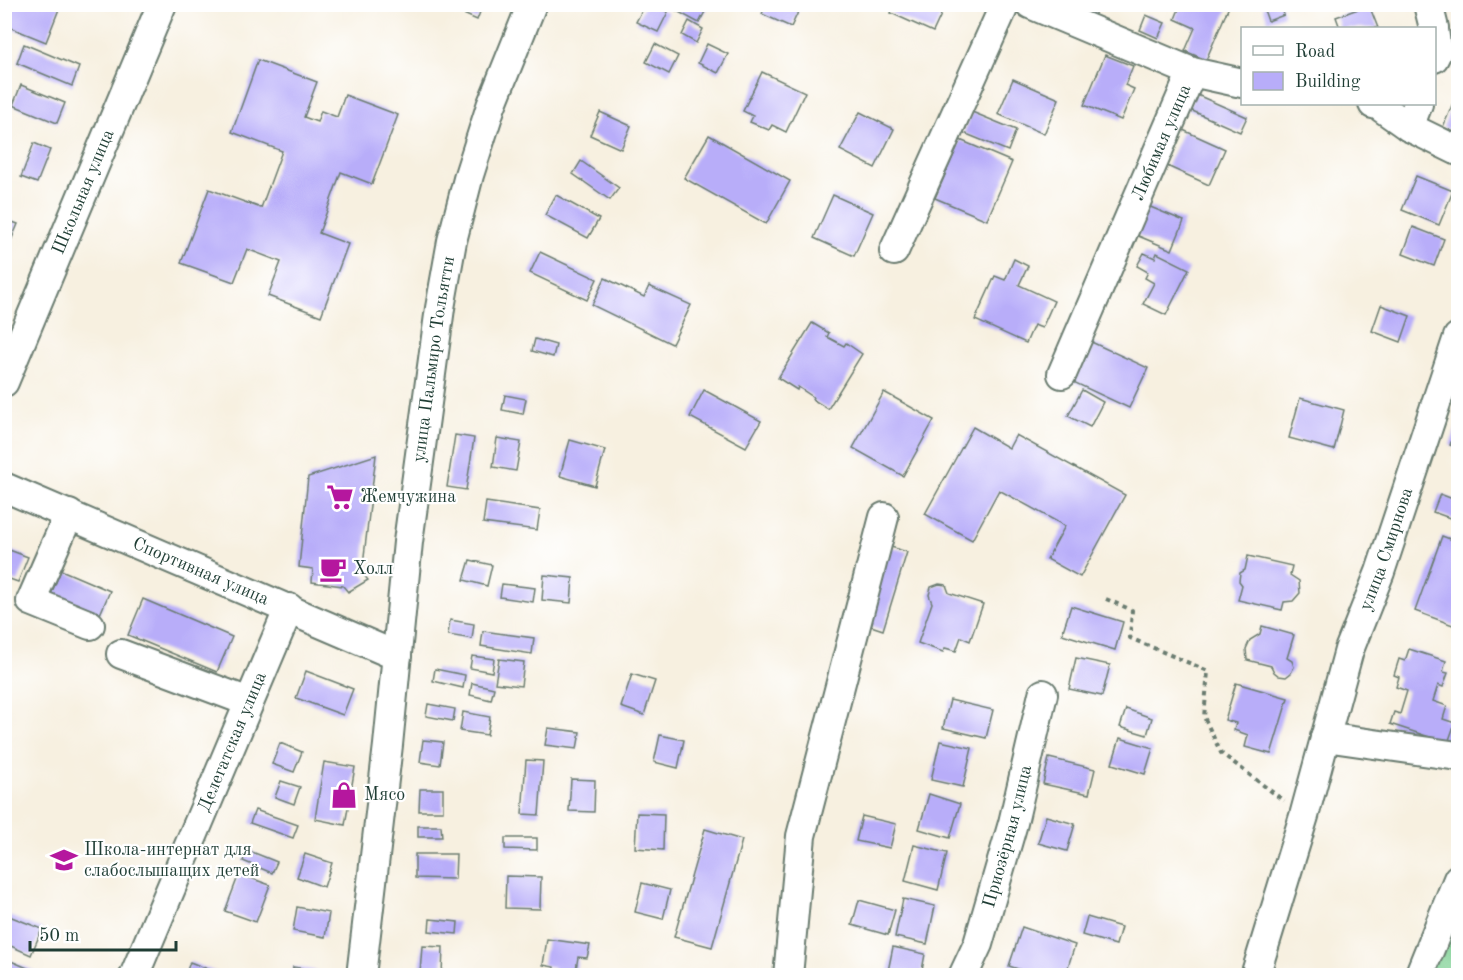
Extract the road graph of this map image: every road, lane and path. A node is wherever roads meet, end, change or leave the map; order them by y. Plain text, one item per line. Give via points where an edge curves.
1 (162, 4) edge
2 (532, 4) edge
3 (1005, 4) edge
4 (1030, 4) edge
5 (1428, 4) edge
6 (1434, 27) edge
7 (1191, 72) junction
8 (1241, 83) edge
9 (1378, 105) edge
10 (1413, 115) edge
11 (1458, 151) edge
12 (894, 251) dead end
13 (1458, 337) edge
14 (1062, 374) dead end
15 (4, 382) edge
16 (4, 487) edge
17 (69, 514) junction
18 (884, 517) dead end
19 (1106, 599) dead end
20 (289, 608) junction
21 (90, 625) dead end
22 (121, 654) dead end
23 (397, 656) junction
24 (1043, 693) dead end
25 (249, 702) junction
26 (1321, 750) junction
27 (1458, 756) edge
28 (1304, 816) junction
29 (1458, 879) edge
30 (134, 975) edge
31 (361, 975) edge
32 (788, 975) edge
33 (963, 975) edge
34 (1255, 975) edge
35 (1419, 975) edge

1 - 15 street, Школьная улица
2 - 23 street, улица Пальмиро Тольятти via 491,106 452,241 408,542
3 - 12 street
4 - 7 street, Любимая улица
5 - 6 street
7 - 8 street
7 - 14 street, Любимая улица
9 - 10 street
10 - 11 street
13 - 26 street, улица Смирнова via 1380,572 1349,650
16 - 17 street, Спортивная улица
17 - 20 street, Спортивная улица
17 - 21 street via 32,600
18 - 32 street via 801,836
19 - 28 path via 1132,610 1130,638 1208,672 1204,717 1221,753
20 - 23 street, Спортивная улица
20 - 25 street, Делегатская улица
22 - 25 street
23 - 31 street, улица Пальмиро Тольятти
24 - 33 street, Приозёрная улица via 1013,823 978,944
25 - 30 street, Делегатская улица
26 - 27 street
26 - 28 street, улица Смирнова
28 - 34 street, улица Смирнова
29 - 35 street

